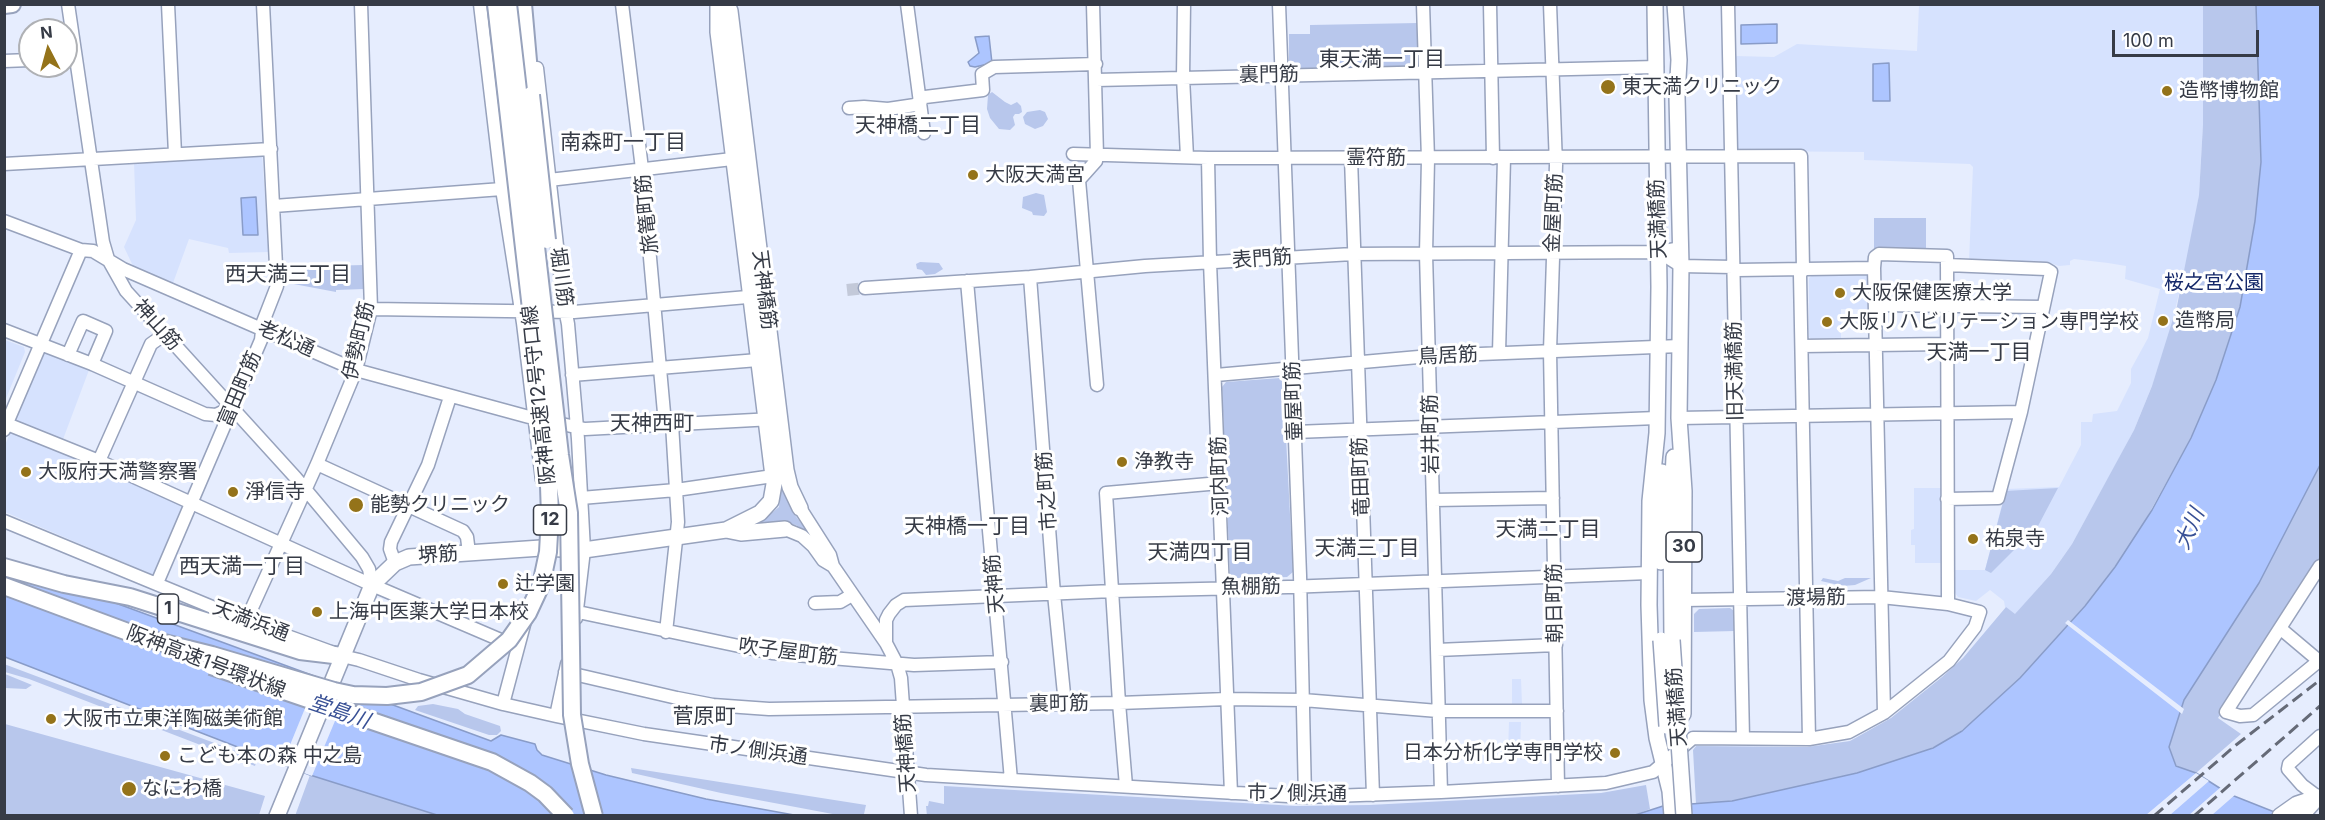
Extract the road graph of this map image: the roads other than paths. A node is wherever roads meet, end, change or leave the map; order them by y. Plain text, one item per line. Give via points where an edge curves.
1 (12, 4) edge
2 (168, 4) edge
3 (263, 4) edge
4 (361, 4) edge
5 (480, 4) edge
6 (496, 4) edge
7 (508, 4) edge
8 (523, 4) edge
9 (529, 4) edge
10 (622, 4) edge
11 (718, 4) edge
12 (727, 4) edge
13 (908, 4) edge
14 (1094, 4) edge
15 (1184, 4) edge
16 (1279, 4) edge
17 (1423, 4) edge
18 (1490, 4) edge
19 (1550, 4) edge
20 (1655, 4) edge
21 (1676, 4) edge
22 (1728, 4) edge
23 (4, 5) edge
24 (1096, 64) junction
25 (1657, 66) junction
26 (1552, 69) junction
27 (1425, 71) junction
28 (1492, 71) junction
29 (1281, 75) junction
30 (1183, 77) junction
31 (75, 78) edge
32 (1096, 80) junction
33 (920, 106) junction
34 (849, 108) dead end
35 (924, 133) dead end
36 (271, 149) junction
37 (175, 154) junction
38 (1073, 154) dead end
39 (1097, 156) junction
40 (1187, 157) junction
41 (1283, 157) junction
42 (1731, 157) junction
43 (91, 158) junction
44 (741, 158) junction
45 (1208, 158) junction
46 (1351, 158) junction
47 (1498, 158) junction
48 (1550, 158) junction
49 (1656, 158) junction
50 (1679, 158) junction
51 (1428, 159) junction
52 (4, 164) edge
53 (642, 169) junction
54 (549, 180) junction
55 (522, 181) dead end
56 (502, 189) junction
57 (369, 199) junction
58 (274, 206) junction
59 (4, 221) edge
60 (1681, 248) junction
61 (81, 250) junction
62 (1659, 252) junction
63 (1501, 253) junction
64 (1553, 253) junction
65 (1353, 254) junction
66 (1426, 254) junction
67 (1289, 257) junction
68 (108, 259) junction
69 (1947, 261) junction
70 (1210, 262) junction
71 (1681, 266) junction
72 (1733, 267) junction
73 (1874, 268) junction
74 (1803, 269) junction
75 (1086, 272) junction
76 (1030, 277) junction
77 (967, 281) junction
78 (865, 288) tunnel mouth
79 (758, 296) junction
80 (656, 304) junction
81 (1875, 305) junction
82 (1947, 306) junction
83 (2043, 307) junction
84 (371, 309) junction
85 (521, 312) junction
86 (537, 312) junction
87 (566, 312) junction
88 (262, 329) junction
89 (4, 330) edge
90 (165, 334) junction
91 (40, 343) junction
92 (1946, 344) junction
93 (1877, 345) junction
94 (1658, 346) junction
95 (1680, 346) junction
96 (1802, 346) junction
97 (1550, 351) junction
98 (1499, 353) junction
99 (68, 354) junction
100 (1430, 356) junction
101 (758, 360) junction
102 (1358, 362) junction
103 (92, 364) junction
104 (659, 369) junction
105 (1292, 369) junction
106 (356, 370) junction
107 (572, 375) junction
108 (1216, 375) junction
109 (133, 382) junction
110 (1098, 385) dead end
111 (450, 397) junction
112 (232, 407) junction
113 (2021, 412) junction
114 (1946, 414) junction
115 (1878, 415) junction
116 (1803, 416) junction
117 (1679, 418) junction
118 (1737, 418) junction
119 (535, 419) junction
120 (773, 419) junction
121 (1551, 421) junction
122 (550, 422) junction
123 (668, 424) junction
124 (1657, 425) junction
125 (1430, 426) junction
126 (6, 427) edge
127 (576, 427) junction
128 (1359, 429) junction
129 (1294, 432) junction
130 (99, 461) junction
131 (317, 464) junction
132 (774, 480) junction
133 (1220, 483) junction
134 (305, 489) junction
135 (676, 490) junction
136 (581, 498) junction
137 (1553, 498) junction
138 (1947, 499) junction
139 (1433, 500) junction
140 (191, 502) junction
141 (408, 506) junction
142 (800, 508) joint
143 (569, 513) junction
144 (4, 520) edge
145 (785, 529) joint
146 (726, 530) junction
147 (677, 537) junction
148 (280, 542) junction
149 (541, 548) junction
150 (561, 550) junction
151 (584, 550) junction
152 (469, 553) junction
153 (394, 563) junction
154 (833, 566) junction
155 (2320, 566) edge
156 (4, 567) edge
157 (1649, 573) junction
158 (1554, 577) junction
159 (1435, 580) junction
160 (1300, 581) junction
161 (1364, 582) junction
162 (157, 583) junction
163 (4, 585) edge
164 (372, 585) junction
165 (1224, 588) junction
166 (1113, 591) junction
167 (1054, 594) junction
168 (852, 595) junction
169 (996, 596) junction
170 (1881, 597) junction
171 (1807, 598) junction
172 (1740, 599) junction
173 (1683, 600) junction
174 (815, 603) dead end
175 (1948, 603) junction
176 (578, 612) junction
177 (246, 621) junction
178 (2281, 629) junction
179 (666, 632) junction
180 (144, 638) junction
181 (1667, 640) junction
182 (886, 642) junction
183 (1556, 645) junction
184 (520, 648) junction
185 (1437, 650) junction
186 (340, 661) junction
187 (2320, 661) edge
188 (1002, 662) junction
189 (897, 664) junction
190 (565, 672) junction
191 (1227, 699) junction
192 (1303, 700) junction
193 (1119, 703) junction
194 (503, 704) junction
195 (1065, 704) junction
196 (1369, 705) junction
197 (1004, 706) junction
198 (903, 707) junction
199 (1438, 711) junction
200 (1557, 711) junction
201 (1884, 713) junction
202 (556, 716) junction
203 (2320, 736) edge
204 (1743, 738) junction
205 (1809, 739) junction
206 (1683, 747) junction
207 (1664, 764) junction
208 (908, 772) junction
209 (1011, 780) junction
210 (1126, 786) junction
211 (1558, 786) junction
212 (1440, 792) junction
213 (1231, 793) junction
214 (1373, 795) junction
215 (1677, 795) junction
216 (1305, 797) junction
217 (2320, 797) edge
218 (910, 810) edge
219 (2281, 815) edge
220 (277, 816) edge
221 (566, 816) edge
222 (594, 816) edge
223 (1673, 816) edge
224 (1685, 816) edge
225 (2301, 816) edge

1 - 23 highway
2 - 37 street
3 - 36 street, 富田町筋
4 - 57 street, 伊勢町筋
5 - 56 street
6 - 180 highway, 阪神高速12号守口線 / 12, bridge via 548,457 548,552 541,585 528,613 509,640 468,675 437,688 387,696 334,691
7 - 143 highway, 阪神高速12号守口線 / 12, bridge
8 - 143 highway, bridge via 565,398
9 - 54 street, 堀川筋
10 - 53 street, 旅篭町筋
11 - 44 main road, 天神橋筋 via 718,32
12 - 44 main road, 天神橋筋
13 - 33 street
14 - 24 street
15 - 30 street
16 - 29 street, 壷屋町筋
17 - 27 street, 岩井町筋
18 - 28 street
19 - 26 street, 金屋町筋
20 - 25 main road, 天満橋筋 / 30
21 - 50 main road, 天満橋筋 / 30
22 - 42 street, 旧天満橋筋
24 - 32 street
24 - 33 street via 994,67 982,74 983,90 925,97
25 - 26 street, 裏門筋
25 - 49 main road, 天満橋筋 / 30
26 - 28 street, 裏門筋
26 - 48 street, 金屋町筋
27 - 28 street, 裏門筋
27 - 29 street, 裏門筋
27 - 51 street, 岩井町筋
28 - 47 street
29 - 30 street, 裏門筋
29 - 41 street, 壷屋町筋
30 - 32 street, 裏門筋
30 - 40 street
31 - 43 street, 神山筋
32 - 39 street
33 - 34 street
33 - 35 street
36 - 37 street
36 - 58 street, 富田町筋
37 - 43 street
38 - 39 street, 霊符筋
39 - 40 street, 霊符筋
39 - 75 street via 1079,180
40 - 45 street, 霊符筋
41 - 45 street, 霊符筋
41 - 46 street, 霊符筋
41 - 67 street, 壷屋町筋
42 - 50 street, 霊符筋
42 - 72 street, 旧天満橋筋
42 - 74 street, 霊符筋 via 1801,156
43 - 52 street
43 - 68 street, 神山筋
44 - 53 street
44 - 79 main road, 天神橋筋
45 - 70 street, 河内町筋
46 - 51 street, 霊符筋
46 - 65 street, 竜田町筋
47 - 48 street, 霊符筋
47 - 51 street, 霊符筋
47 - 63 street
48 - 49 street, 霊符筋
48 - 64 street, 金屋町筋
49 - 50 street, 霊符筋
49 - 62 main road, 天満橋筋 / 30
50 - 60 main road, 天満橋筋 / 30
51 - 66 street, 岩井町筋
53 - 54 street
53 - 80 street, 旅篭町筋
54 - 87 street, 堀川筋
55 - 86 street
56 - 57 street
56 - 85 street
57 - 58 street
57 - 84 street, 伊勢町筋
58 - 88 street, 富田町筋 via 277,285
59 - 61 street, 老松通
60 - 62 street, 表門筋
60 - 71 main road, 天満橋筋 / 30
61 - 68 street, 老松通
61 - 91 street
62 - 64 street, 表門筋
62 - 71 street
62 - 94 main road, 天満橋筋 / 30
63 - 64 street, 表門筋
63 - 66 street, 表門筋
63 - 98 street
64 - 97 street, 金屋町筋
65 - 66 street, 表門筋
65 - 67 street, 表門筋
65 - 102 street, 竜田町筋
66 - 100 street, 岩井町筋
67 - 70 street, 表門筋
67 - 105 street, 壷屋町筋
68 - 88 street, 老松通
68 - 90 street, 神山筋 via 126,291
69 - 73 street via 1879,254
69 - 82 street
69 - 83 street via 2046,269 2050,272
70 - 75 street, 表門筋
70 - 108 street, 河内町筋
71 - 72 street
71 - 95 main road, 天満橋筋 / 30
72 - 74 street
72 - 118 street, 旧天満橋筋
73 - 74 street
73 - 81 street
74 - 96 street
75 - 76 street, 表門筋
75 - 110 street
76 - 77 street, 表門筋
76 - 167 street, 市之町筋
77 - 78 street, 表門筋
77 - 169 street, 天神筋
79 - 80 street
79 - 101 main road, 天神橋筋
79 - 120 main road, 天神橋筋
80 - 87 street
80 - 104 street, 旅篭町筋
81 - 82 street
81 - 93 street
82 - 83 street
82 - 92 street
83 - 113 street
84 - 85 street
84 - 106 street, 伊勢町筋
85 - 86 street
85 - 119 street
86 - 87 street
86 - 122 street
87 - 107 street, 堀川筋
88 - 106 street, 老松通
88 - 112 street, 富田町筋 via 261,340
89 - 91 street
90 - 109 street via 151,344
90 - 112 street, 神山筋
91 - 99 street
91 - 126 street
92 - 93 street
92 - 114 street
93 - 96 street
93 - 115 street
94 - 95 street, 鳥居筋
94 - 97 street, 鳥居筋
94 - 124 main road, 天満橋筋 / 30
95 - 117 main road, 天満橋筋 / 30
96 - 116 street
97 - 98 street, 鳥居筋
97 - 121 street, 金屋町筋
98 - 100 street, 鳥居筋
99 - 103 street
99 - 103 street via 83,321 106,331
100 - 102 street, 鳥居筋
100 - 125 street, 岩井町筋
101 - 104 street
101 - 120 main road, 天神橋筋
102 - 105 street, 鳥居筋
102 - 128 street, 竜田町筋
103 - 109 street
104 - 107 street
104 - 123 street, 旅篭町筋
105 - 108 street, 鳥居筋
105 - 129 street, 壷屋町筋
106 - 111 street, 老松通
106 - 131 street, 伊勢町筋
107 - 127 street, 堀川筋
108 - 133 street, 河内町筋
109 - 112 street via 205,414 216,415
109 - 130 street
111 - 119 street, 老松通
111 - 141 street via 428,465
112 - 134 street, 神山筋
112 - 140 street, 富田町筋
113 - 114 street
113 - 138 street via 1998,498
114 - 115 street
114 - 138 street
115 - 116 street
115 - 170 street
116 - 118 street
116 - 171 street
117 - 118 street
117 - 173 main road, 天満橋筋 / 30 via 1684,491
117 - 181 main road, 天満橋筋 / 30
118 - 172 street, 旧天満橋筋
119 - 122 street, 老松通
119 - 149 street via 544,506
120 - 123 street, 老松通
120 - 132 main road, 天神橋筋
120 - 142 main road, 天神橋筋 via 788,481
121 - 124 street
121 - 125 street
121 - 137 street, 朝日町筋
122 - 127 street, 老松通
122 - 150 street
123 - 127 street, 老松通
123 - 135 street, 旅篭町筋
124 - 157 main road, 天満橋筋 / 30
124 - 181 main road, 天満橋筋 / 30
125 - 128 street
125 - 139 street, 岩井町筋
126 - 130 street
127 - 136 street, 堀川筋
128 - 129 street
128 - 161 street, 竜田町筋
129 - 160 street, 壷屋町筋
130 - 140 street
131 - 134 street, 伊勢町筋
131 - 141 street
132 - 135 street
132 - 146 main road, 堺筋 via 771,501 760,513
133 - 165 street, 河内町筋
133 - 166 street via 1106,492
134 - 148 street, 伊勢町筋
134 - 164 street, 神山筋 via 362,557
135 - 136 street
135 - 147 street, 旅篭町筋
136 - 151 street, 堀川筋
137 - 139 street
137 - 158 street, 朝日町筋
138 - 175 street
139 - 159 street, 岩井町筋
140 - 148 street
140 - 162 street, 富田町筋
141 - 152 street via 463,531
141 - 153 street via 391,542
142 - 154 street, 天神橋筋
143 - 222 highway, 阪神高速12号守口線 / 12, bridge via 572,715
144 - 162 street, 天満浜通
145 - 146 main road, 堺筋 via 741,533
145 - 154 street, 天神橋筋 via 802,536
146 - 147 main road, 堺筋
147 - 151 main road, 堺筋
147 - 179 street, 旅篭町筋
148 - 164 street
148 - 177 street, 伊勢町筋
149 - 150 main road, 堺筋
149 - 152 main road, 堺筋
149 - 184 street
150 - 151 main road, 堺筋
151 - 176 street, 堀川筋
152 - 153 main road, 堺筋 via 409,557
153 - 164 main road, 堺筋
154 - 168 street, 天神橋筋
155 - 178 street
156 - 186 highway, 1 via 130,597
157 - 158 street, 魚棚筋
157 - 207 main road, 天満橋筋 / 30 via 1652,700
158 - 159 street, 魚棚筋
158 - 183 street, 朝日町筋
159 - 161 street, 魚棚筋
159 - 185 street, 岩井町筋
160 - 161 street, 魚棚筋
160 - 165 street, 魚棚筋
160 - 192 street, 壷屋町筋
161 - 196 street, 竜田町筋
162 - 177 street, 天満浜通
163 - 180 highway, 阪神高速1号環状線 / 1
164 - 184 street
164 - 186 main road, 堺筋
165 - 166 street, 魚棚筋
165 - 191 street, 河内町筋
166 - 167 street, 魚棚筋
166 - 193 street
167 - 169 street, 魚棚筋
167 - 195 street, 市之町筋
168 - 174 street via 840,602
168 - 182 street, 天神橋筋
169 - 182 street, 魚棚筋 via 904,600 886,620
169 - 188 street, 天神筋
170 - 171 street, 渡場筋
170 - 175 street, 渡場筋
170 - 201 street
171 - 172 street, 渡場筋
171 - 205 street
172 - 173 street, 渡場筋
172 - 204 street, 旧天満橋筋
173 - 206 main road, 天満橋筋 / 30
175 - 201 street, 渡場筋 via 1980,612 1975,627 1949,661
176 - 179 street, 吹子屋町筋
176 - 190 street, 堀川筋
177 - 186 street, 天満浜通 via 328,650
178 - 187 street
178 - 187 street via 2226,712 2253,715
179 - 189 street, 吹子屋町筋 via 772,653
180 - 221 highway, 阪神高速1号環状線 / 1, bridge via 210,666 492,762 531,783
181 - 223 main road, 天満橋筋 / 30, bridge
181 - 224 main road, 天満橋筋 / 30, bridge
182 - 189 street, 天神橋筋
183 - 185 street
183 - 200 street, 朝日町筋
184 - 194 street
185 - 199 street, 岩井町筋
186 - 194 street, 天満浜通 via 359,660
186 - 220 main road, 堺筋, bridge
188 - 189 street, 吹子屋町筋
188 - 197 street, 天神筋
189 - 198 street, 天神橋筋
190 - 198 street, 裏町筋 via 677,698 743,708
190 - 202 street, 堀川筋
191 - 192 street, 裏町筋
191 - 193 street, 裏町筋
191 - 213 street, 河内町筋
192 - 196 street, 裏町筋
192 - 216 street, 壷屋町筋
193 - 195 street, 裏町筋
193 - 210 street
194 - 202 street, 市ノ側浜通
195 - 197 street, 裏町筋
196 - 199 street, 裏町筋
196 - 214 street, 竜田町筋
197 - 198 street, 裏町筋
197 - 209 street, 天神筋
198 - 208 street, 天神橋筋
199 - 200 street, 裏町筋
199 - 212 street, 岩井町筋
200 - 211 street, 朝日町筋
201 - 205 street via 1849,732
202 - 208 street, 市ノ側浜通 via 665,737
203 - 217 street via 2289,764 2288,770
204 - 205 street
204 - 206 street via 1693,738
206 - 207 street, 市ノ側浜通
206 - 215 main road, 天満橋筋 / 30
207 - 211 street, 市ノ側浜通 via 1653,772 1620,780
207 - 215 main road, 天満橋筋 / 30
208 - 209 street, 市ノ側浜通
208 - 218 street, 天神橋筋
209 - 210 street, 市ノ側浜通
210 - 213 street, 市ノ側浜通
211 - 212 street, 市ノ側浜通
212 - 214 street, 市ノ側浜通
213 - 216 street, 市ノ側浜通
214 - 216 street, 市ノ側浜通
215 - 223 main road, 天満橋筋 / 30
215 - 224 main road, 天満橋筋 / 30, bridge
217 - 219 main road via 2297,804
217 - 225 main road

